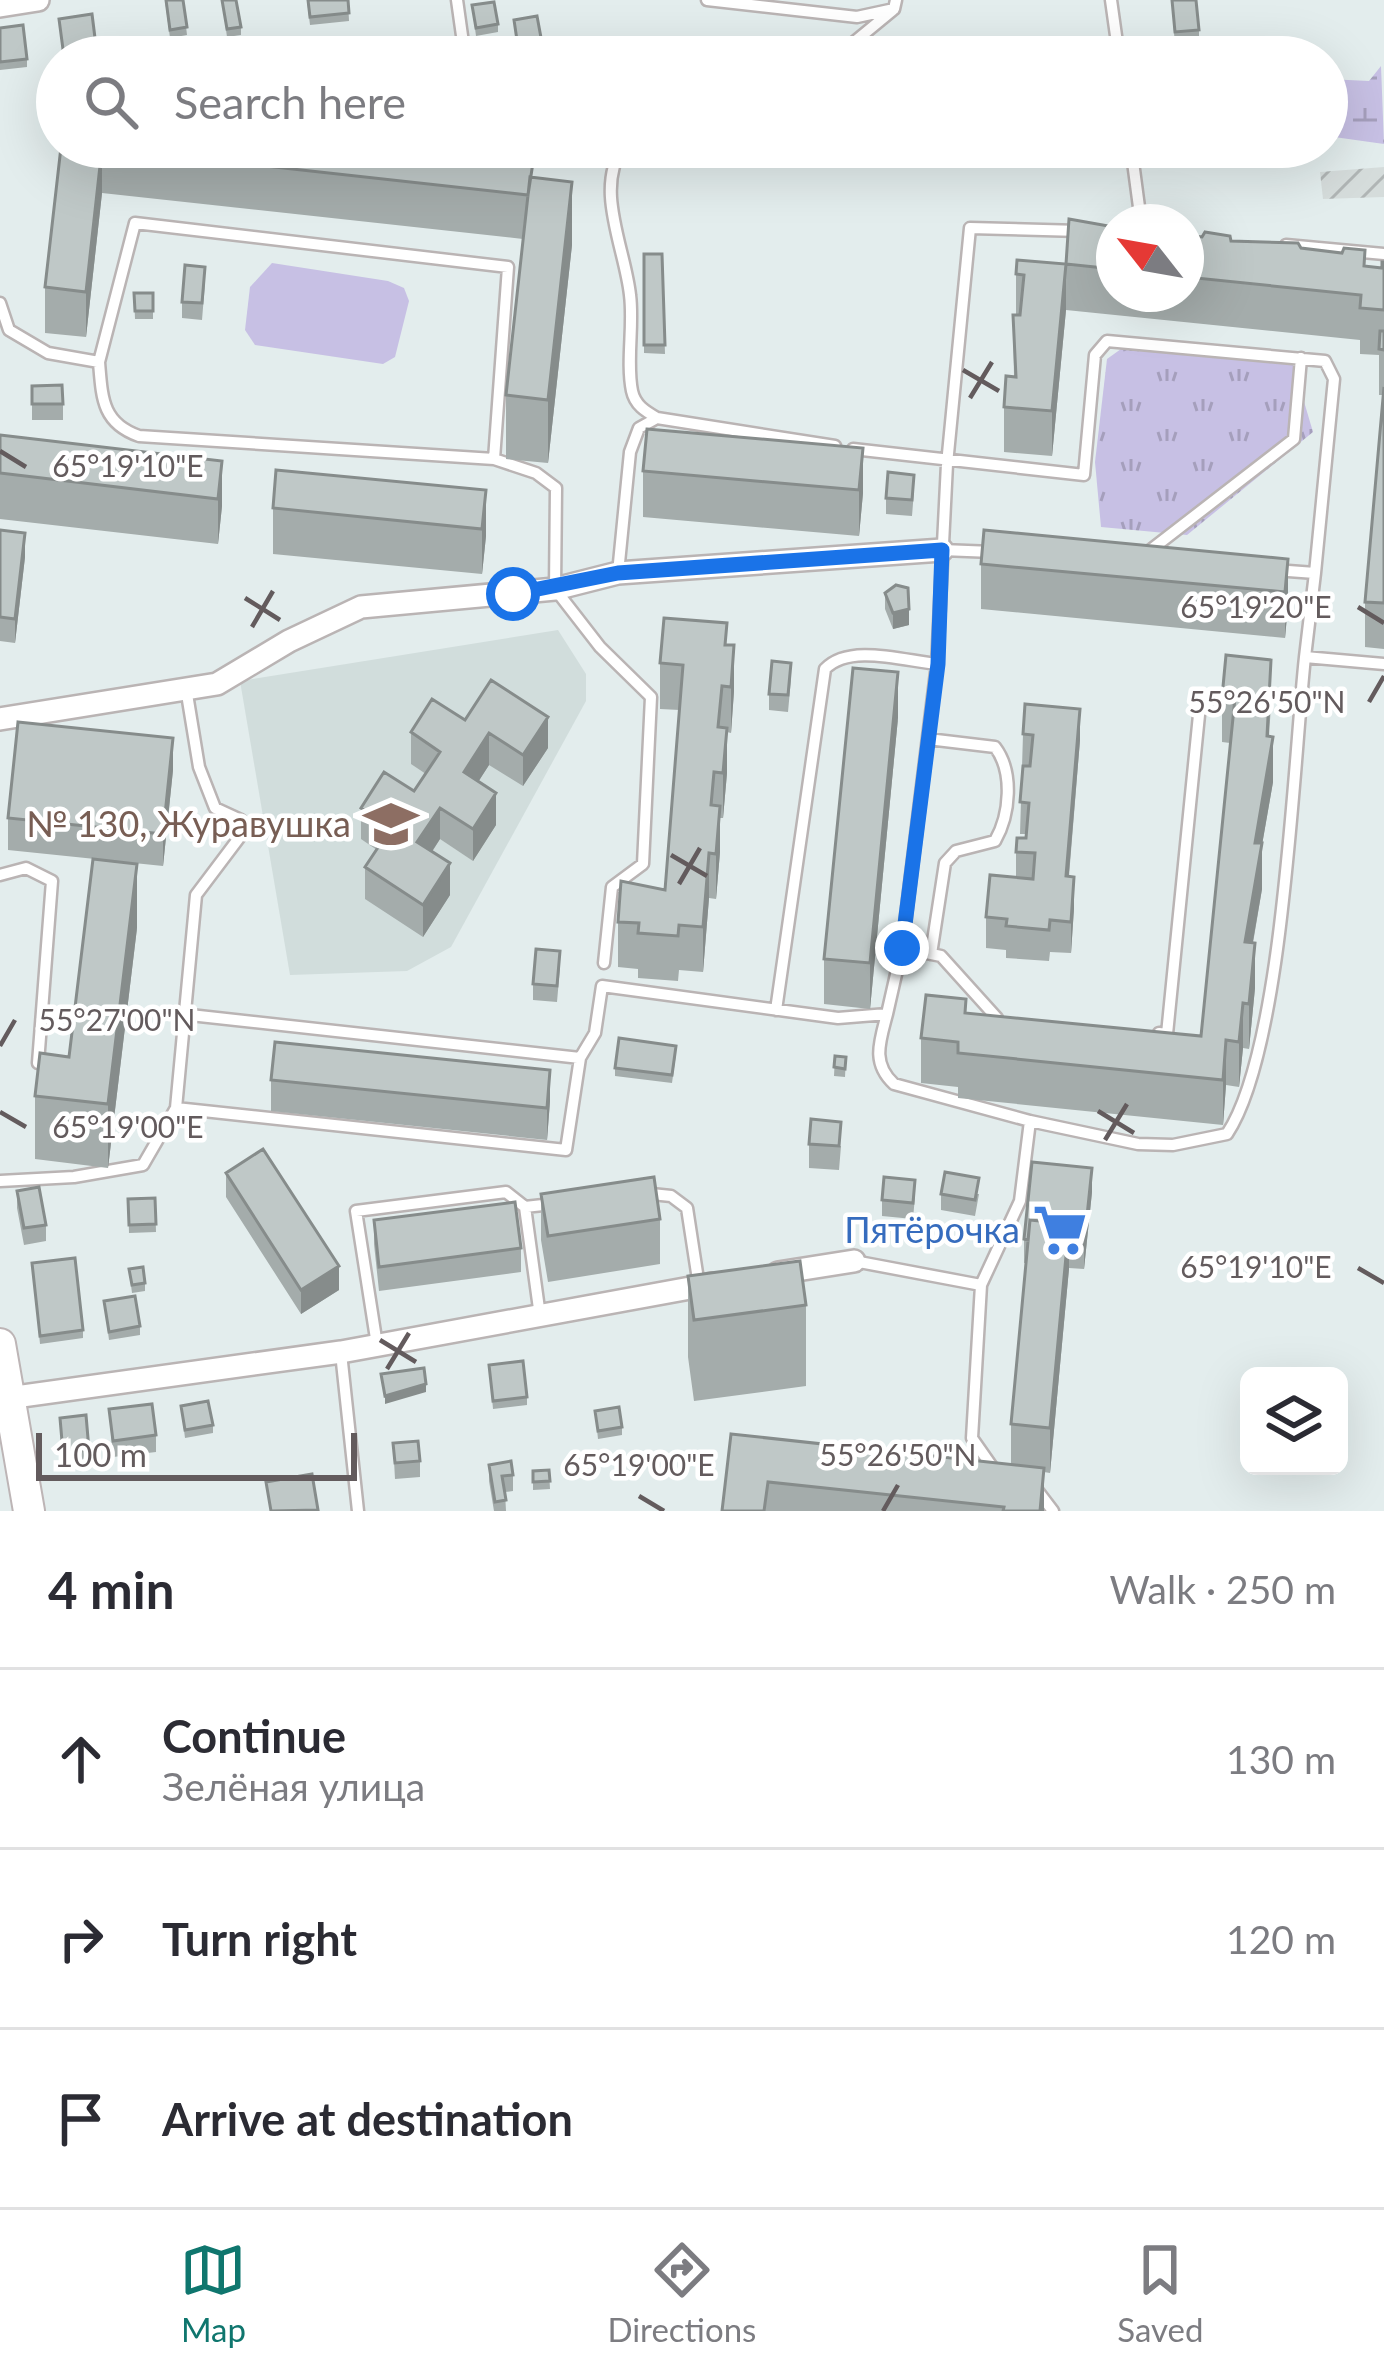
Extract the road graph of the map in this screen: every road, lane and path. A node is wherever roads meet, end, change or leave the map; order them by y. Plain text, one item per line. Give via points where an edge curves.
1 (38, 0) edge
2 (457, 0) edge
3 (707, 0) edge
4 (1111, 0) edge
5 (895, 4) edge
6 (0, 6) edge
7 (462, 36) edge
8 (859, 36) edge
9 (1116, 36) edge
10 (612, 168) edge
11 (1133, 168) edge
12 (1138, 204) edge
13 (1094, 231) edge
14 (1274, 244) edge
15 (1384, 254) edge
16 (0, 303) edge
17 (1301, 358) junction
18 (99, 362) junction
19 (657, 418) junction
20 (494, 459) junction
21 (947, 464) junction
22 (942, 550) junction
23 (1000, 552) edge
24 (1156, 562) edge
25 (1257, 569) edge
26 (618, 573) junction
27 (1315, 573) junction
28 (555, 589) junction
29 (1305, 657) junction
30 (938, 664) junction
31 (1384, 664) edge
32 (186, 688) junction
33 (1200, 705) dead end
34 (0, 719) edge
35 (928, 739) junction
36 (0, 875) edge
37 (902, 948) junction
38 (932, 954) junction
39 (602, 986) junction
40 (776, 1010) junction
41 (181, 1014) junction
42 (887, 1014) junction
43 (1013, 1020) edge
44 (1145, 1032) edge
45 (580, 1058) junction
46 (38, 1063) edge
47 (176, 1108) junction
48 (1030, 1121) junction
49 (0, 1180) edge
50 (617, 1196) edge
51 (571, 1202) edge
52 (525, 1208) junction
53 (854, 1261) joint
54 (981, 1285) junction
55 (699, 1286) junction
56 (539, 1316) junction
57 (0, 1344) edge
58 (377, 1346) junction
59 (341, 1352) junction
60 (5, 1398) edge
61 (1010, 1479) edge
62 (1023, 1485) edge
63 (28, 1511) edge
64 (358, 1511) edge
65 (1054, 1511) edge

1 - 6 street
2 - 7 lane
3 - 5 lane via 857,17
4 - 9 lane
5 - 8 lane
10 - 19 lane via 631,297 632,391
11 - 12 lane
13 - 21 lane via 970,228
14 - 15 lane
16 - 18 lane via 8,330 48,353
17 - 21 lane via 1107,341 1095,355 1084,475
17 - 24 lane via 1294,439 1136,561
17 - 27 lane via 1325,361 1334,379
18 - 20 lane via 104,408 116,428 139,436
18 - 20 lane via 135,223 508,267
19 - 21 lane
19 - 26 lane via 639,428 630,452
20 - 28 lane via 556,488
21 - 22 lane
22 - 23 lane
22 - 26 street
22 - 30 lane
25 - 27 lane
26 - 28 street
27 - 29 lane
28 - 32 street via 361,608 218,683
28 - 39 lane via 651,697 643,864 612,887
29 - 31 lane
29 - 48 lane via 1266,1010 1243,1111 1227,1134 1173,1144
30 - 35 lane
30 - 40 lane via 854,655 825,669
32 - 34 street
32 - 41 lane via 215,808 245,830 196,896
33 - 44 lane via 1167,1034
35 - 37 lane
35 - 38 lane via 995,747 1007,780 1005,824 995,841 956,850 946,863
36 - 46 lane via 26,868 52,881
37 - 38 lane
37 - 42 lane
38 - 43 lane via 961,974 991,1018
39 - 40 lane
39 - 45 lane via 595,1033
40 - 42 lane
41 - 45 lane
41 - 47 lane
42 - 48 lane via 877,1054 894,1084
45 - 47 lane via 566,1150
47 - 49 lane via 143,1165
48 - 54 lane via 1019,1201
50 - 55 lane via 671,1196 687,1208
51 - 52 lane
52 - 56 lane
52 - 58 lane via 506,1192 356,1211
53 - 54 lane
53 - 55 street
54 - 61 lane via 972,1438 988,1465
55 - 56 street
56 - 58 street
57 - 60 street
58 - 59 street
59 - 60 street
59 - 64 lane
60 - 63 street
62 - 65 lane

